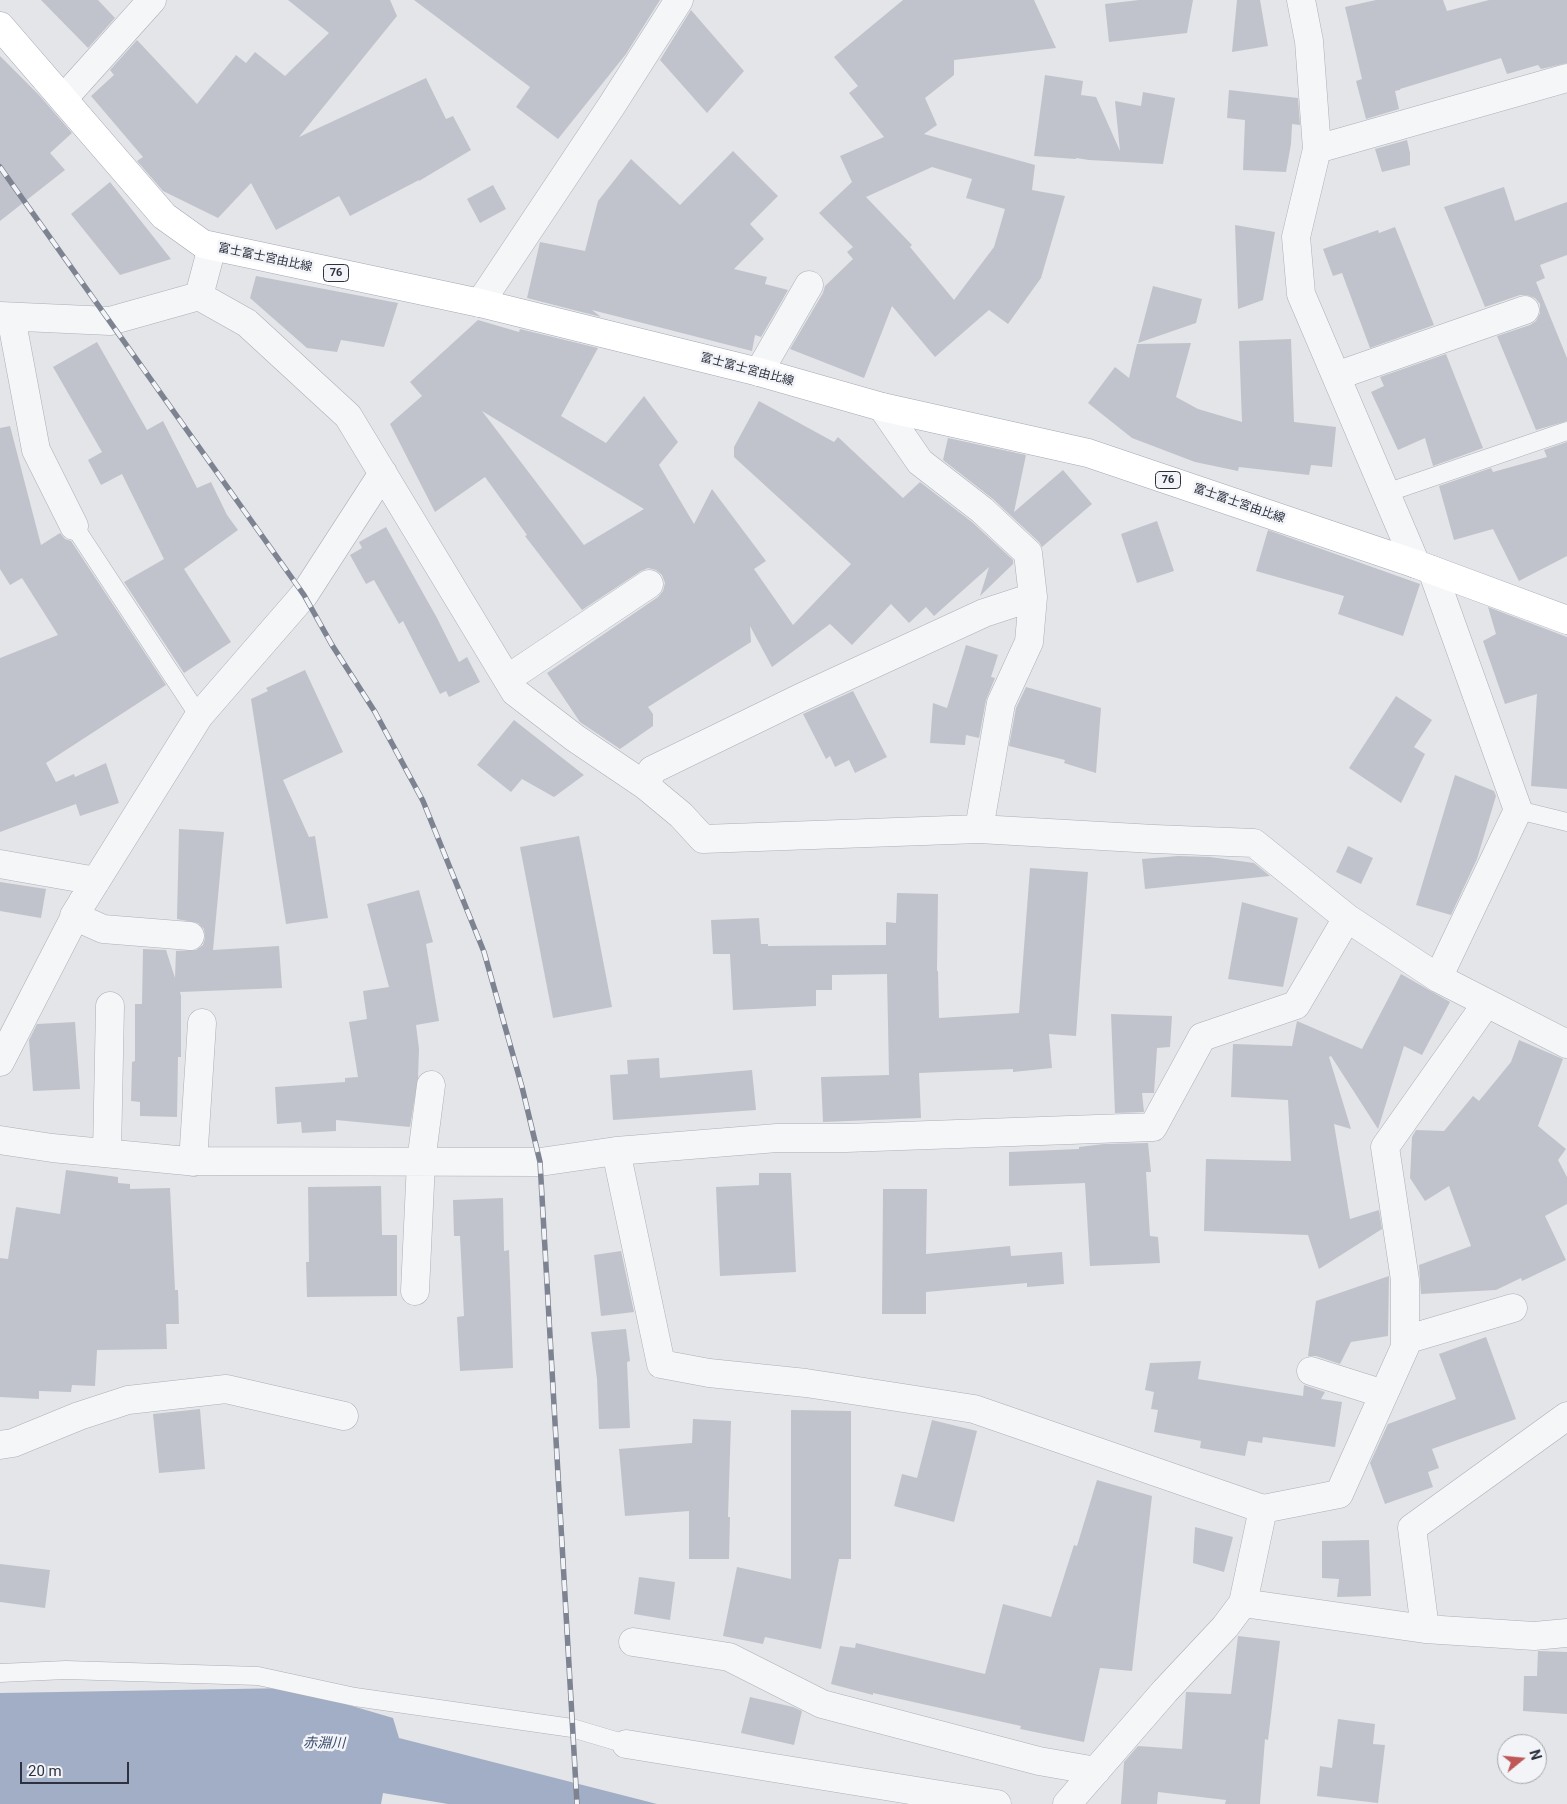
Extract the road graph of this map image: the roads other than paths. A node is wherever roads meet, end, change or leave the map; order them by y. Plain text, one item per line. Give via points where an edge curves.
1 (152, 0) edge
2 (679, 0) edge
3 (1301, 0) edge
4 (0, 26) edge
5 (1567, 78) edge
6 (63, 98) junction
7 (1317, 149) junction
8 (212, 246) junction
9 (809, 285) dead end
10 (199, 296) junction
11 (480, 303) junction
12 (1525, 310) dead end
13 (5, 316) edge
14 (759, 372) junction
15 (1336, 376) junction
16 (882, 407) junction
17 (1567, 432) edge
18 (383, 473) junction
19 (1386, 493) junction
20 (74, 526) joint
21 (1424, 567) junction
22 (649, 584) dead end
23 (1033, 597) junction
24 (1567, 620) edge
25 (507, 679) junction
26 (199, 716) junction
27 (646, 786) junction
28 (1518, 810) junction
29 (1567, 822) edge
30 (979, 829) junction
31 (0, 864) edge
32 (96, 881) junction
33 (74, 916) junction
34 (1347, 918) junction
35 (190, 936) dead end
36 (1438, 978) junction
37 (1486, 1004) junction
38 (110, 1006) dead end
39 (202, 1023) dead end
40 (1567, 1044) edge
41 (0, 1062) edge
42 (431, 1085) dead end
43 (0, 1140) edge
44 (616, 1151) junction
45 (107, 1153) junction
46 (193, 1162) junction
47 (421, 1162) junction
48 (415, 1292) dead end
49 (1513, 1308) dead end
50 (1404, 1340) junction
51 (1311, 1371) dead end
52 (1384, 1394) junction
53 (344, 1416) dead end
54 (1567, 1416) edge
55 (0, 1445) edge
56 (1264, 1509) junction
57 (1243, 1603) junction
58 (1425, 1629) junction
59 (1567, 1633) edge
60 (633, 1642) dead end
61 (0, 1673) edge
62 (626, 1744) joint
63 (1096, 1771) junction
64 (997, 1804) edge
65 (1067, 1804) edge

1 - 6 street
2 - 11 street
3 - 7 street via 1309,41
4 - 6 main road, 富士富士宮由比線 / 76
5 - 7 street
6 - 8 main road, 富士富士宮由比線 / 76 via 164,216 203,244
7 - 15 street via 1296,238 1301,294
8 - 10 street
8 - 11 main road, 富士富士宮由比線 / 76
9 - 14 street
10 - 13 street via 110,321
10 - 18 street via 247,323 348,416
11 - 14 main road, 富士富士宮由比線 / 76
12 - 15 street
13 - 20 street via 36,450
14 - 16 main road, 富士富士宮由比線 / 76
15 - 19 street
16 - 21 main road, 富士富士宮由比線 / 76 via 1088,453
16 - 23 street via 920,462 982,510 1028,553
17 - 19 lane
18 - 25 street
18 - 26 street via 304,595
19 - 21 street
20 - 26 lane
21 - 24 main road, 富士富士宮由比線 / 76
21 - 28 street
22 - 25 street
23 - 27 street via 984,613 652,770
23 - 30 street via 1029,642 1001,703
25 - 27 street via 515,692
26 - 32 street
27 - 30 street via 681,815 703,839
28 - 29 lane
28 - 36 street
30 - 34 street via 1254,843
31 - 32 street
32 - 33 street
33 - 35 street via 103,929
33 - 41 street
34 - 36 street
34 - 44 street via 1296,1005 1202,1037 1153,1127 776,1138
36 - 37 street
37 - 40 street
37 - 50 street via 1385,1147 1405,1280
38 - 45 street
39 - 46 street
42 - 47 street
43 - 45 street
44 - 47 street via 540,1162
44 - 56 street via 660,1364 974,1409
45 - 46 street
46 - 47 street
47 - 48 street
49 - 50 street
50 - 52 street via 1405,1347
51 - 52 street
52 - 56 street via 1339,1494
53 - 55 street via 226,1389 128,1400
54 - 58 street via 1412,1528
56 - 57 street
57 - 58 street
57 - 63 street
58 - 59 street via 1534,1636
60 - 63 street via 729,1657 822,1704 1039,1762
61 - 62 lane via 66,1670 258,1676 355,1697 572,1728
62 - 64 street
63 - 65 street

